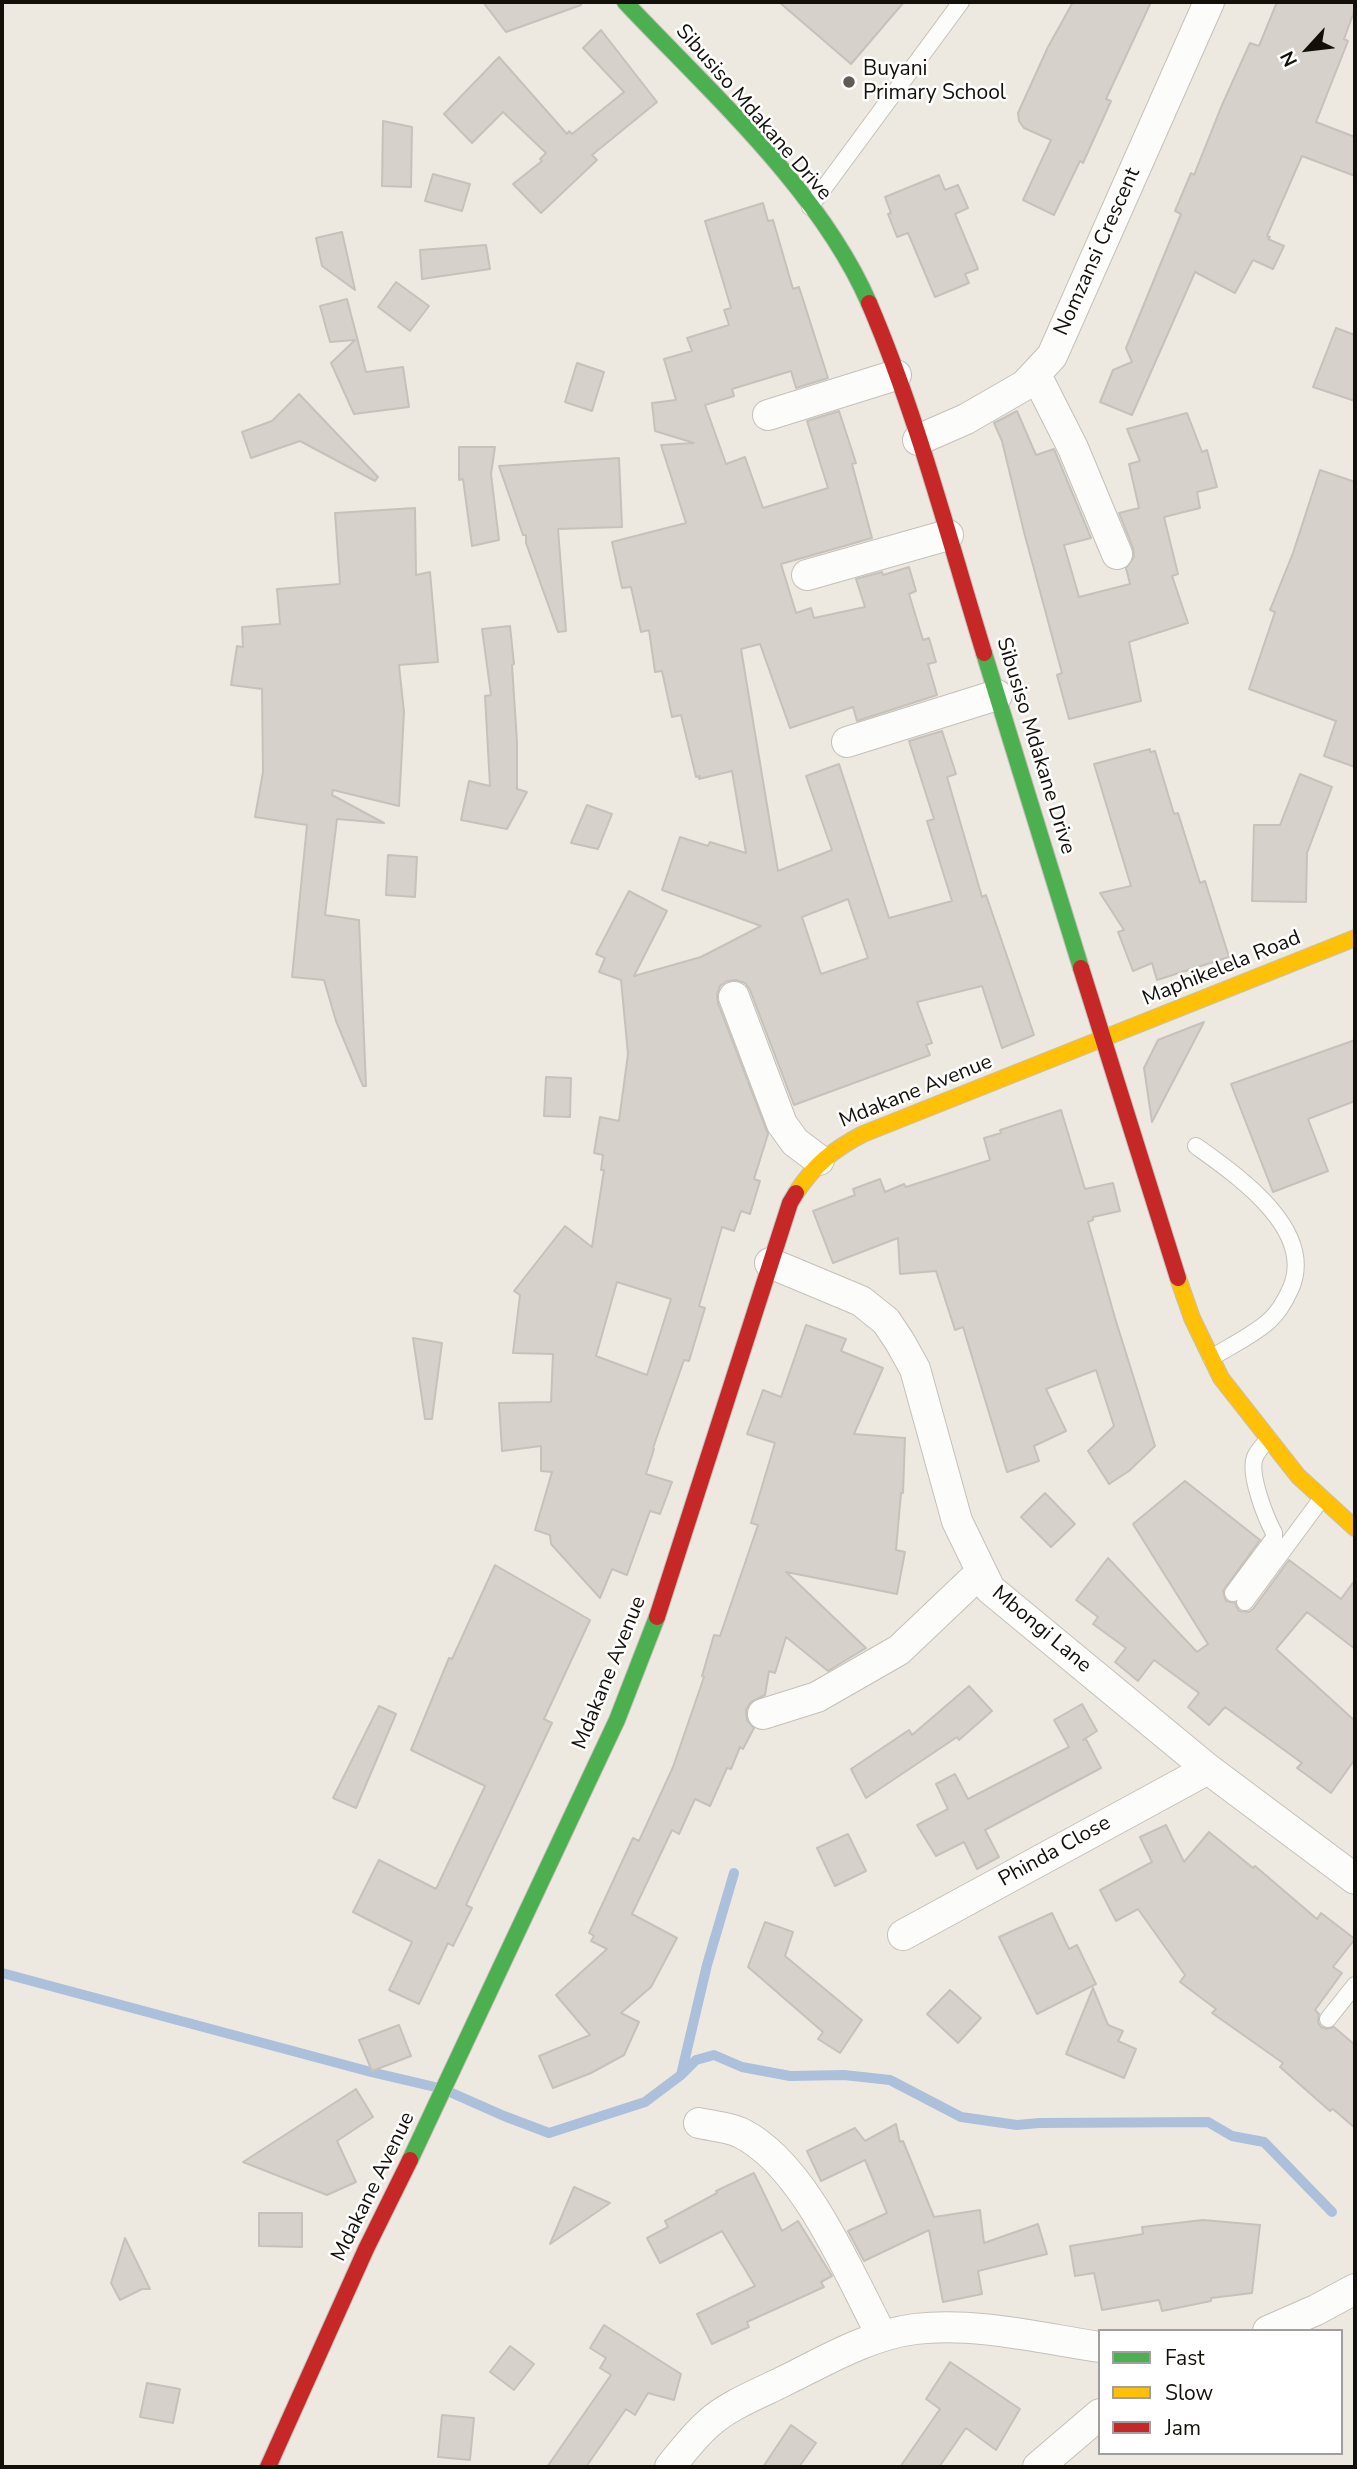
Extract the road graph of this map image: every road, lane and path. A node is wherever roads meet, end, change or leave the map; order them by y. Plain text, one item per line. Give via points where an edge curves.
1 (625, 2) edge
2 (961, 2) edge
3 (1209, 2) edge
4 (810, 207) junction
5 (896, 375) junction
6 (1037, 375) junction
7 (768, 415) dead end
8 (918, 440) junction
9 (948, 535) junction
10 (1117, 554) dead end
11 (807, 575) dead end
12 (997, 695) junction
13 (847, 742) dead end
14 (1355, 938) edge
15 (734, 997) dead end
16 (1104, 1039) junction
17 (1196, 1146) dead end
18 (819, 1160) junction
19 (769, 1263) junction
20 (1211, 1358) junction
21 (1269, 1439) junction
22 (1322, 1498) junction
23 (1355, 1528) edge
24 (980, 1573) junction
25 (763, 1714) dead end
26 (1208, 1769) junction
27 (1355, 1879) edge
28 (903, 1935) dead end
29 (1355, 1985) edge
30 (1328, 2019) dead end
31 (699, 2123) dead end
32 (1355, 2289) edge
33 (1273, 2329) edge
34 (882, 2336) junction
35 (1098, 2347) edge
36 (1098, 2416) edge
37 (268, 2467) edge
38 (670, 2467) edge
39 (1038, 2467) edge

1 - 4 street, Sibusiso Mdakane Drive
2 - 4 lane
3 - 6 street, Nomzansi Crescent via 1052,356
4 - 5 street, Sibusiso Mdakane Drive via 843,253
5 - 7 street
5 - 8 street, Sibusiso Mdakane Drive
6 - 8 street, Nomzansi Crescent via 966,419
6 - 10 street
8 - 9 street, Sibusiso Mdakane Drive
9 - 11 street
9 - 12 street, Sibusiso Mdakane Drive
12 - 13 street
12 - 16 street, Sibusiso Mdakane Drive
14 - 16 street, Maphikelela Road
15 - 18 street via 782,1124 795,1142
16 - 18 street, Mdakane Avenue via 863,1134
16 - 20 street, Sibusiso Mdakane Drive via 1165,1241
17 - 20 lane via 1265,1203 1294,1247 1295,1259 1294,1281 1270,1320
18 - 19 street, Mdakane Avenue via 790,1203
19 - 24 street, Mbongi Lane via 860,1301 886,1321 901,1342 915,1369 957,1521
19 - 37 street, Mdakane Avenue via 651,1635 617,1720
20 - 21 street, Sibusiso Mdakane Drive via 1221,1378
21 - 22 street, Sibusiso Mdakane Drive
21 - 22 lane via 1253,1465 1274,1538 1239,1598
22 - 23 street, Sibusiso Mdakane Drive
24 - 25 street via 899,1650 817,1697
24 - 26 street, Mbongi Lane via 990,1589
26 - 27 street, Mbongi Lane
26 - 28 street, Phinda Close
29 - 30 lane
31 - 34 street via 738,2132 783,2164 806,2195
32 - 33 street
34 - 35 street via 916,2329 958,2329
34 - 38 street via 741,2402 710,2422
36 - 39 street

